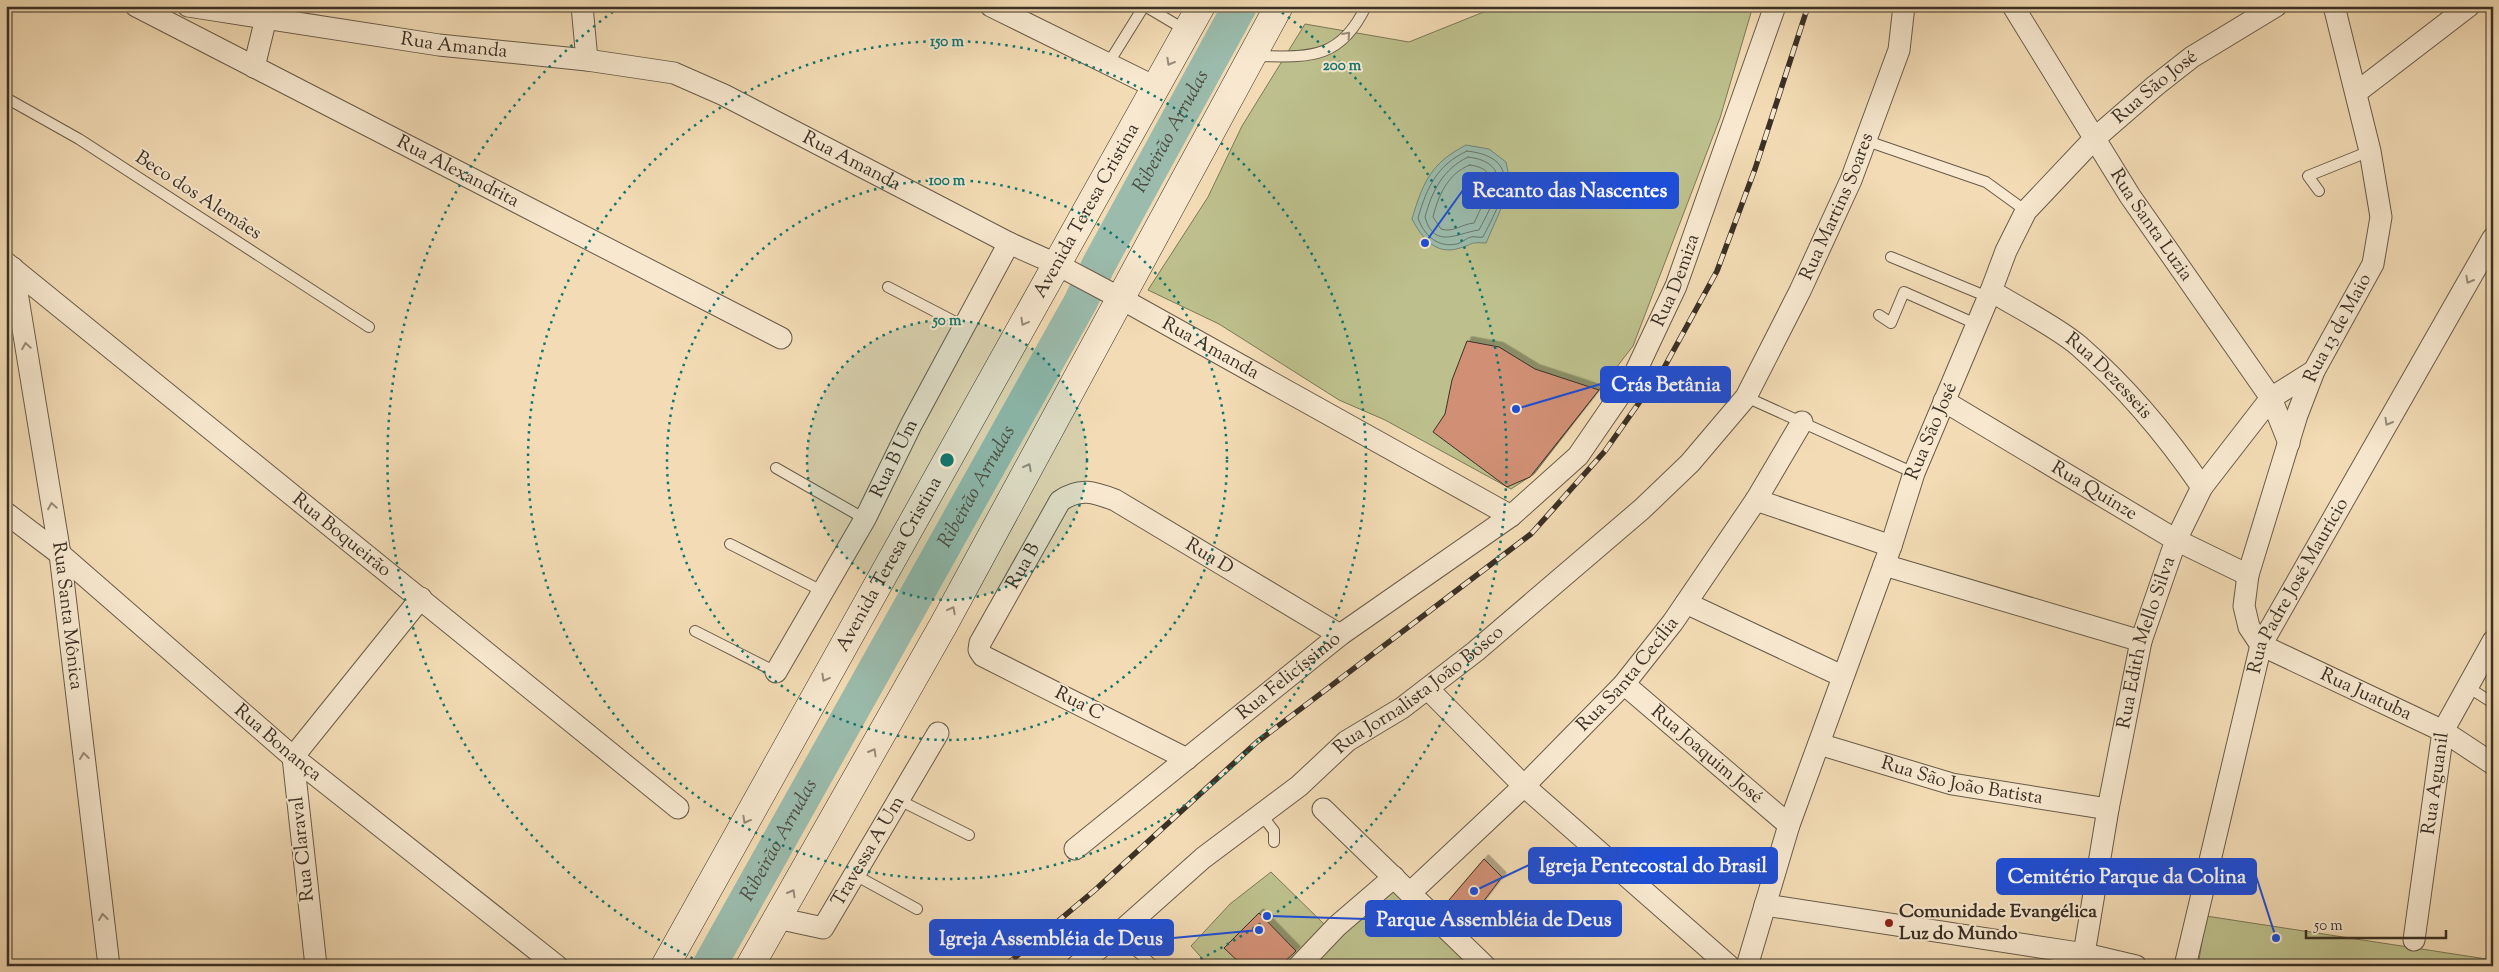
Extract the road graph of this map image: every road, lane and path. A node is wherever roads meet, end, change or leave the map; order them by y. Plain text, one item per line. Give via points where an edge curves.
1 (136, 6) edge
2 (188, 6) edge
3 (582, 6) edge
4 (991, 6) edge
5 (1144, 6) edge
6 (1201, 6) edge
7 (1279, 6) edge
8 (1366, 6) edge
9 (1775, 6) edge
10 (1904, 6) edge
11 (2276, 6) edge
12 (2334, 6) edge
13 (2469, 6) edge
14 (2022, 10) edge
15 (266, 18) junction
16 (1187, 32) junction
17 (1252, 56) junction
18 (586, 60) junction
19 (1108, 64) junction
20 (254, 67) junction
21 (1156, 88) junction
22 (2357, 92) junction
23 (6, 98) edge
24 (2094, 139) junction
25 (1867, 141) junction
26 (2370, 151) junction
27 (2319, 191) dead end
28 (2026, 211) junction
29 (2493, 238) edge
30 (1009, 243) junction
31 (1891, 257) dead end
32 (10, 266) edge
33 (1064, 268) junction
34 (888, 287) dead end
35 (1112, 294) junction
36 (1990, 294) junction
37 (1879, 315) dead end
38 (1976, 324) junction
39 (369, 327) dead end
40 (965, 327) junction
41 (781, 338) dead end
42 (2314, 371) junction
43 (1746, 397) junction
44 (2271, 398) junction
45 (1944, 401) junction
46 (1802, 422) junction
47 (2289, 444) junction
48 (776, 468) dead end
49 (1914, 473) junction
50 (2202, 488) junction
51 (1072, 493) joint
52 (1756, 500) junction
53 (6, 513) edge
54 (1511, 516) junction
55 (865, 519) junction
56 (2176, 540) junction
57 (730, 544) dead end
58 (60, 554) junction
59 (1887, 556) junction
60 (2248, 575) junction
61 (824, 592) junction
62 (421, 598) junction
63 (1686, 603) junction
64 (695, 631) dead end
65 (1340, 635) junction
66 (2493, 641) edge
67 (2141, 642) junction
68 (980, 643) joint
69 (2261, 645) junction
70 (776, 672) joint
71 (1842, 676) junction
72 (1624, 684) junction
73 (2466, 686) junction
74 (1428, 689) junction
75 (2493, 704) edge
76 (2443, 731) junction
77 (938, 733) dead end
78 (1818, 744) junction
79 (293, 757) junction
80 (1187, 759) junction
81 (2493, 764) edge
82 (1524, 786) junction
83 (899, 800) junction
84 (678, 808) dead end
85 (2108, 809) junction
86 (1323, 810) dead end
87 (1261, 814) junction
88 (1789, 826) junction
89 (969, 835) dead end
90 (1274, 842) dead end
91 (1075, 849) dead end
92 (855, 875) junction
93 (1394, 877) junction
94 (1410, 893) junction
95 (1765, 906) junction
96 (917, 909) dead end
97 (777, 918) junction
98 (1120, 932) junction
99 (2414, 940) dead end
100 (2083, 960) edge
101 (1483, 965) edge
102 (109, 966) edge
103 (316, 966) edge
104 (557, 966) edge
105 (665, 966) edge
106 (750, 966) edge
107 (1077, 966) edge
108 (1154, 966) edge
109 (1299, 966) edge
110 (1729, 966) edge
111 (1747, 966) edge
112 (2136, 966) edge
113 (2185, 966) edge

1 - 20 street, Rua Alexandrita
2 - 15 street, Rua Amanda
3 - 18 street
4 - 19 street
5 - 16 lane
5 - 19 lane
6 - 16 main road, Avenida Teresa Cristina
7 - 17 main road
17 -> 8 lane via 1305,57 1326,50 1353,29
9 - 54 street, Rua Demiza via 1676,286 1635,373 1578,456
10 - 25 street, Rua Martins Soares via 1899,50
11 - 24 street, Rua São José via 2192,57
12 - 22 street, Rua 13 de Maio
13 - 22 street
14 - 24 street, Rua Santa Luzia
15 - 18 street, Rua Amanda via 438,44
15 - 20 street
16 -> 21 main road, Avenida Teresa Cristina
17 - 35 main road
18 - 30 street, Rua Amanda via 674,73 724,95
19 - 21 street
20 - 41 street, Rua Alexandrita
21 - 33 main road, Avenida Teresa Cristina
22 - 26 street, Rua 13 de Maio
23 - 39 lane, Beco dos Alemães via 79,139
24 - 28 street, Rua São José
24 - 44 street, Rua Santa Luzia
25 - 28 lane via 1986,182
25 - 43 street, Rua Martins Soares via 1852,180
26 - 27 lane via 2308,176
26 - 42 street, Rua 13 de Maio via 2381,217 2373,264
28 - 36 street, Rua São José
29 -> 69 street, Rua Padre José Maurício
30 - 33 street, Rua Amanda
30 - 40 street, Rua B Um
31 - 36 lane
58 -> 32 street, Rua Santa Mônica
32 - 62 street, Rua Boqueirão
33 - 35 street, Rua Amanda
33 -> 105 main road, Avenida Teresa Cristina
34 - 40 lane
35 - 54 street, Rua Amanda
97 -> 35 main road via 908,690
36 - 38 street, Rua São José
36 - 50 street, Rua Dezesseis via 2078,345 2132,397
37 - 38 lane via 1891,323 1904,292
38 - 45 street, Rua São José
40 - 55 street, Rua B Um via 911,425
42 - 44 street, Rua Edith Mello Silva
42 - 47 street, Rua 13 de Maio
43 - 46 lane
43 - 74 street, Rua Jornalista João Bosco via 1690,462 1642,509
44 - 47 street, Rua Santa Luzia
44 - 50 street, Rua Edith Mello Silva
45 - 49 street, Rua São José
45 - 56 street, Rua Quinze
46 - 49 lane
46 - 52 street, Rua Santa Cecília
47 - 60 street, Rua 13 de Maio
48 - 55 lane
49 - 59 street, Rua São José
50 - 56 street, Rua Edith Mello Silva
51 - 65 street, Rua D via 1095,492 1115,500
51 - 68 street, Rua B via 1060,501
52 - 59 street
52 - 63 street, Rua Santa Cecília
53 - 58 street, Rua Bonança
54 - 65 street, Rua Felicíssimo
55 - 61 street, Rua B Um
56 - 60 street, Rua Quinze
56 - 67 street, Rua Edith Mello Silva
57 - 61 lane
58 - 79 street, Rua Bonança
102 -> 58 street, Rua Santa Mônica
59 - 67 street
59 - 71 street, Rua São José
60 - 69 street, Rua 13 de Maio via 2244,606 2249,626
61 - 70 street, Rua B Um
62 - 79 street
62 - 84 street, Rua Boqueirão
63 - 71 street
63 - 72 street, Rua Santa Cecília
64 - 70 lane
65 - 80 street, Rua Felicíssimo
66 - 73 street, Rua Aguanil
67 - 85 street, Rua Edith Mello Silva
68 - 80 street, Rua C via 979,650 983,656
69 - 76 street, Rua Juatuba
69 - 113 street, Rua Padre José Maurício
71 - 78 street, Rua São José
72 - 82 street, Rua Santa Cecília
72 - 88 street, Rua Joaquim José
73 - 75 lane
73 - 76 street, Rua Aguanil
74 - 82 street
74 - 87 street, Rua Jornalista João Bosco via 1347,741 1299,786
76 - 81 street, Rua Juatuba
76 - 99 street, Rua Aguanil
77 - 83 street, Travessa A Um
78 - 85 street, Rua São João Batista via 1952,784
78 - 88 street, Rua São José
79 - 103 street, Rua Claraval
79 - 104 street, Rua Bonança
80 - 91 street, Rua Felicíssimo
82 - 94 street, Rua Santa Cecília
82 - 110 street
83 - 89 lane
83 - 92 street, Travessa A Um
85 - 100 street, Rua Edith Mello Silva
86 - 93 street
87 - 90 lane via 1274,831
87 - 98 street, Rua Jornalista João Bosco via 1203,858
88 - 95 street, Rua São José
92 - 96 lane
92 - 97 street, Travessa A Um via 823,928
93 - 94 street
93 - 109 street via 1337,926
94 - 101 street
95 - 100 street
95 - 111 street, Rua São José
97 - 106 main road
98 - 107 street, Rua Jornalista João Bosco
98 - 108 lane
100 - 112 street

